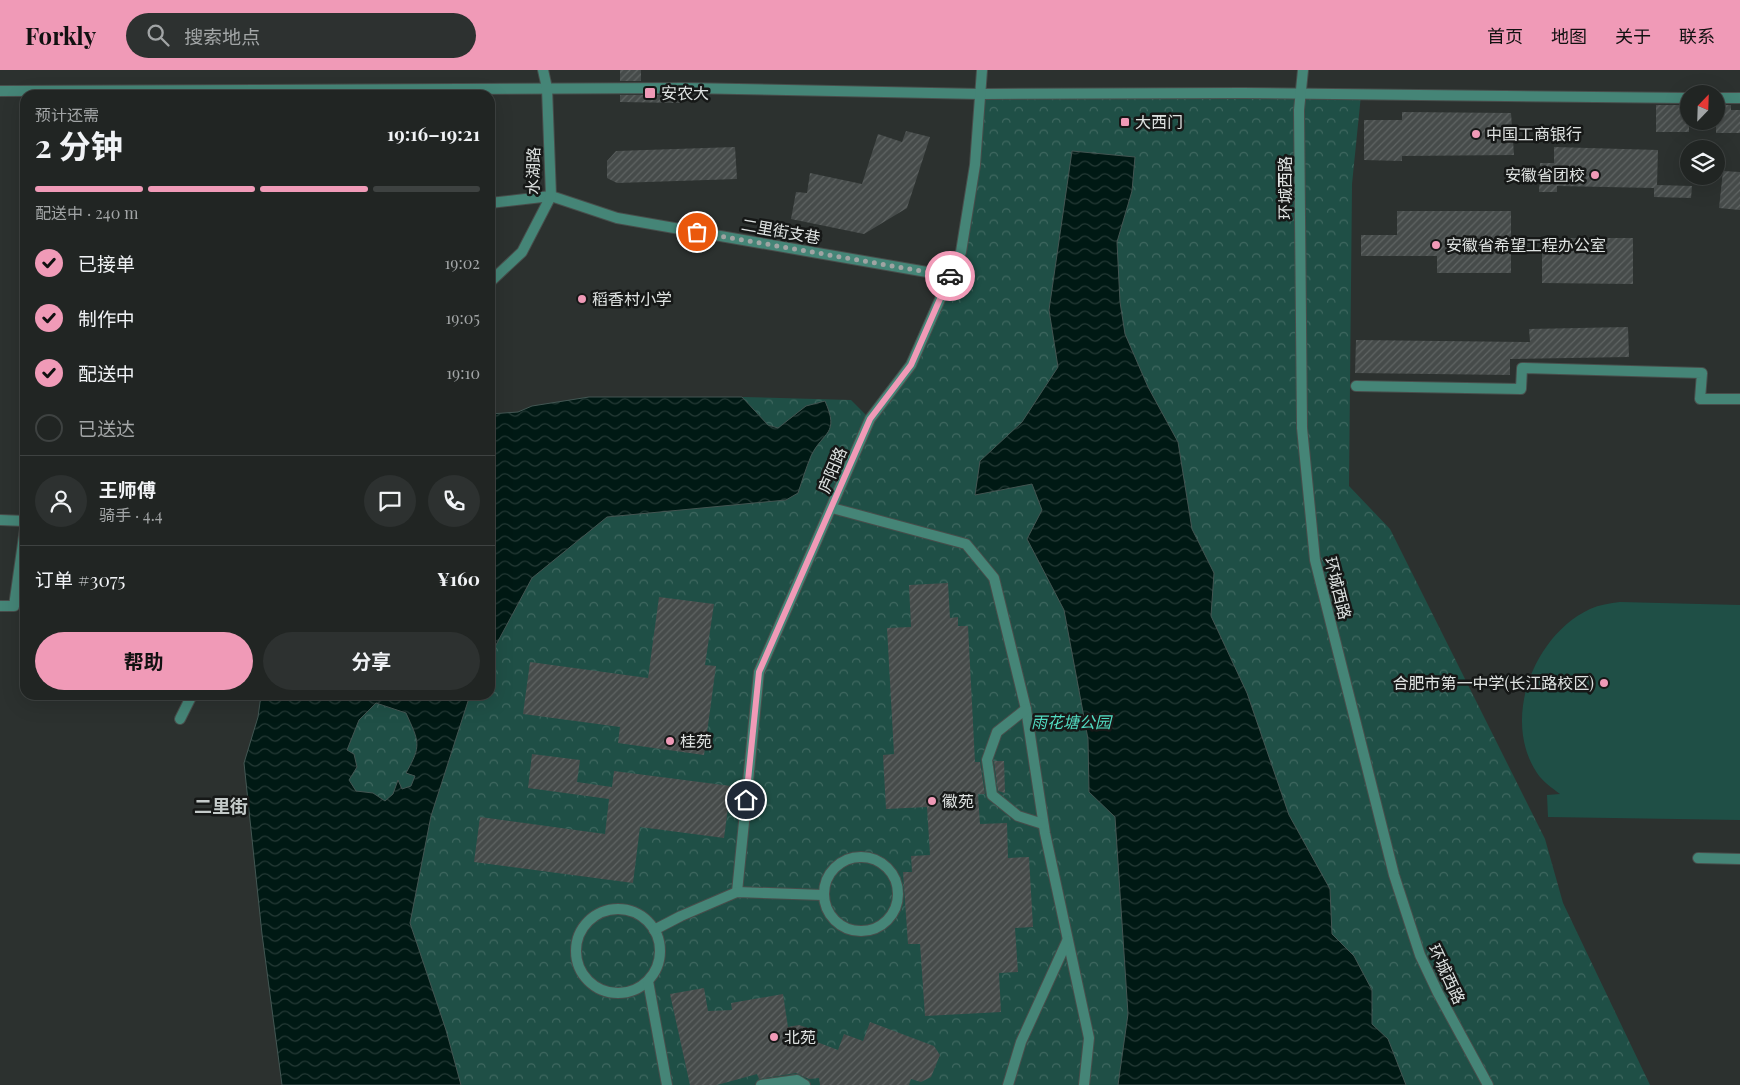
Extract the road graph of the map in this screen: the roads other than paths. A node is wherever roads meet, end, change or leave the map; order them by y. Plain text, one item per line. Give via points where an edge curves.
1 (543, 70) edge
2 (982, 70) edge
3 (1303, 70) edge
4 (547, 88) junction
5 (182, 90) edge
6 (0, 91) edge
7 (20, 91) edge
8 (980, 94) junction
9 (1300, 94) junction
10 (1680, 98) edge
11 (1725, 98) edge
12 (1740, 98) edge
13 (550, 196) junction
14 (495, 202) edge
15 (950, 276) junction
16 (495, 277) edge
17 (1356, 386) dead end
18 (1740, 399) edge
19 (832, 508) junction
20 (0, 520) edge
21 (20, 521) edge
22 (20, 564) edge
23 (0, 606) edge
24 (190, 700) edge
25 (1026, 709) junction
26 (180, 719) dead end
27 (1043, 824) junction
28 (1698, 858) dead end
29 (1740, 859) edge
30 (737, 892) junction
31 (823, 895) junction
32 (654, 930) junction
33 (1067, 941) junction
34 (648, 981) junction
35 (667, 1085) edge
36 (761, 1085) edge
37 (805, 1085) edge
38 (1008, 1085) edge
39 (1084, 1085) edge
40 (1488, 1085) edge

1 - 4 street, 水湖路
2 - 8 street, 庐阳路
3 - 9 street, 环城西路
4 - 5 street
4 - 8 street
4 - 13 street, 水湖路
6 - 7 street
8 - 9 street
8 - 15 street, 庐阳路 via 975,165 961,252
9 - 10 street
9 - 40 street, 环城西路 via 1302,428 1315,560 1394,875 1417,946 1438,993
11 - 12 street
13 - 14 street, 二里街支巷
13 - 15 street, 二里街支巷 via 617,218
13 - 16 street, 水湖路 via 522,252
15 - 19 street, 庐阳路 via 911,365 870,419
17 - 18 street via 1521,389 1522,368 1702,373 1700,399
19 - 25 street via 966,544 994,578
19 - 30 street, 庐阳路 via 759,672
20 - 21 street
22 - 23 street via 14,606
24 - 26 street
25 - 27 street
25 - 27 street via 997,732 987,760 992,795 1018,816
27 - 33 street
28 - 29 street
30 - 31 street
30 - 32 street
31 - 31 street via 831,872 851,858 864,857 887,867 898,889 894,912 876,929 864,932 852,931 832,918 825,907
32 - 34 street via 660,956
32 - 34 street via 633,912 613,910 594,917 577,939 578,966 596,987 623,993
33 - 38 street via 1021,1042
33 - 39 street via 1088,1038
34 - 35 street
36 - 37 street via 798,1080

